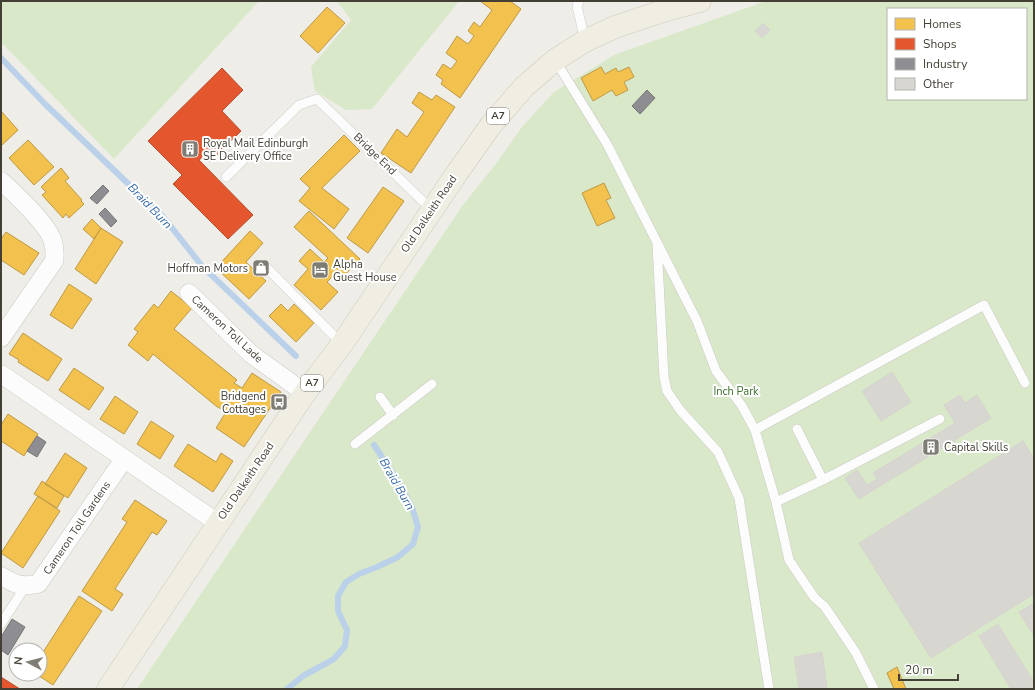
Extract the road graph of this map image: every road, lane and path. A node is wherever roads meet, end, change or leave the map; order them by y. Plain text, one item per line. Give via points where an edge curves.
1 (579, 1) edge
2 (700, 1) edge
3 (584, 41) junction
4 (555, 60) junction
5 (226, 177) dead end
6 (1, 181) edge
7 (432, 210) junction
8 (657, 240) junction
9 (264, 265) dead end
10 (189, 293) dead end
11 (1, 338) edge
12 (342, 344) junction
13 (1, 374) edge
14 (1025, 383) dead end
15 (432, 384) dead end
16 (305, 393) junction
17 (380, 397) dead end
18 (393, 415) junction
19 (940, 419) dead end
20 (797, 429) dead end
21 (754, 430) junction
22 (355, 444) dead end
23 (124, 459) junction
24 (823, 480) junction
25 (776, 502) junction
26 (218, 522) junction
27 (1, 576) edge
28 (25, 587) junction
29 (1, 624) edge
30 (108, 689) edge
31 (769, 689) edge
32 (874, 689) edge

1 - 3 lane via 577,6
2 - 3 main road, Old Dalkeith Road / A7 via 615,27
3 - 4 main road, Old Dalkeith Road / A7
4 - 7 main road, Old Dalkeith Road / A7 via 524,87 491,125
4 - 8 lane via 607,144
5 - 7 lane, Bridge End via 299,105 318,99
6 - 11 street via 44,226 53,241 55,252 54,261
7 - 12 main road, Old Dalkeith Road / A7
8 - 21 lane via 697,321 716,371 742,406
8 - 31 lane via 664,378 667,391 680,410 718,452 739,498
9 - 12 lane
10 - 16 street, Cameron Toll Lade via 251,354
12 - 16 main road, Old Dalkeith Road / A7
13 - 23 street
14 - 21 lane via 984,305
15 - 18 lane
16 - 26 main road, Old Dalkeith Road / A7
17 - 18 lane
18 - 22 lane
19 - 24 lane
20 - 24 lane
21 - 25 lane
23 - 26 street
23 - 28 street, Cameron Toll Gardens via 38,584
24 - 25 lane
25 - 32 lane via 789,560 856,653
26 - 30 main road, Old Dalkeith Road / A7
27 - 28 street
28 - 29 lane

